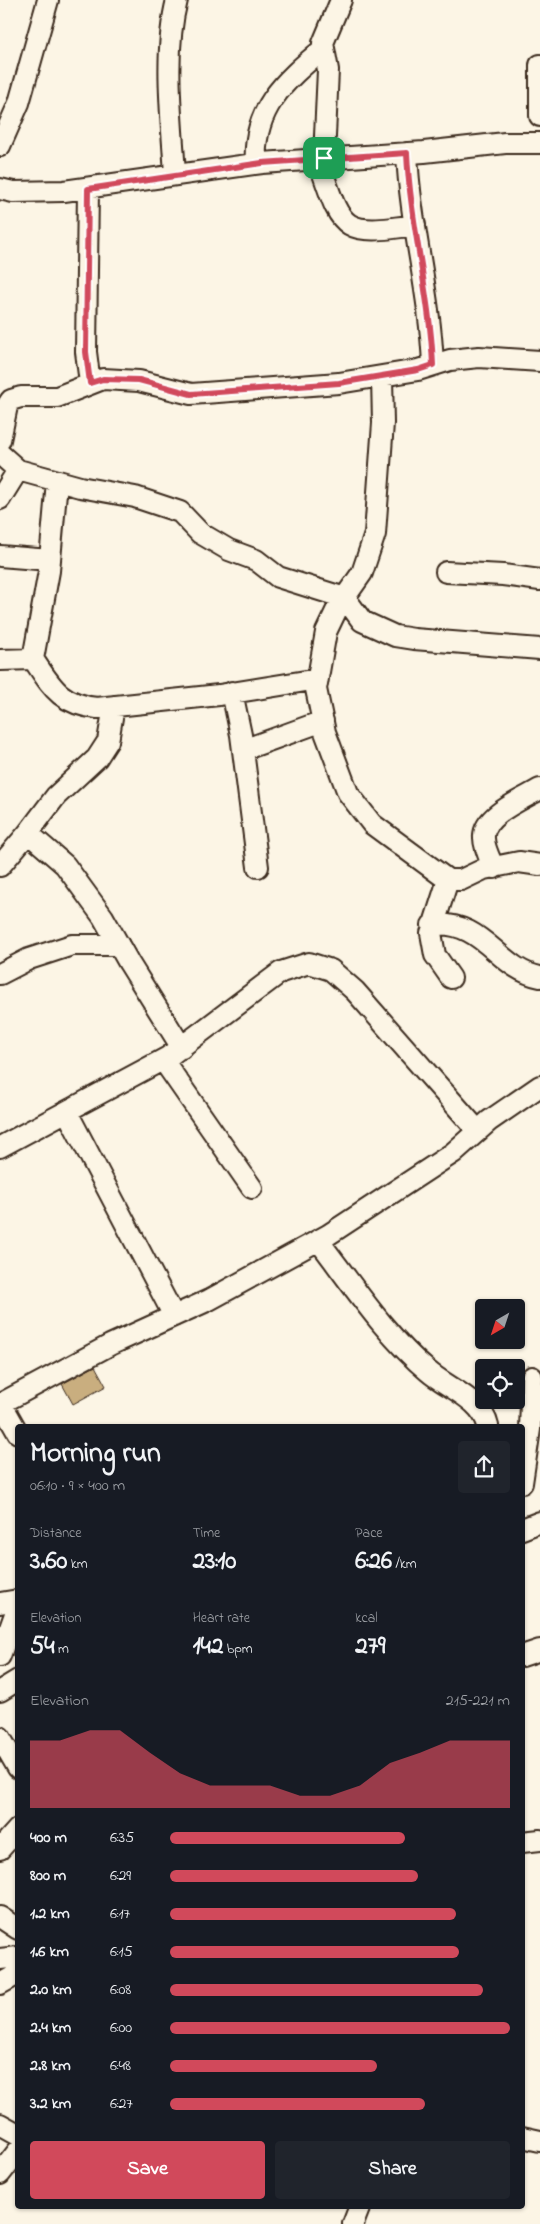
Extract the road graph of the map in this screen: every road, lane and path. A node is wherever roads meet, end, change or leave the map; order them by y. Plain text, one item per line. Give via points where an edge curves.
1 (48, 0) edge
2 (177, 0) edge
3 (341, 0) edge
4 (323, 49) junction
5 (540, 66) edge
6 (540, 116) edge
7 (540, 143) edge
8 (0, 146) edge
9 (407, 153) junction
10 (321, 159) junction
11 (256, 164) junction
12 (175, 175) junction
13 (0, 189) edge
14 (88, 189) junction
15 (416, 224) junction
16 (540, 361) edge
17 (433, 365) junction
18 (382, 377) junction
19 (90, 383) junction
20 (0, 440) edge
21 (0, 454) edge
22 (18, 470) junction
23 (56, 481) junction
24 (0, 499) edge
25 (0, 556) edge
26 (50, 560) junction
27 (446, 572) dead end
28 (540, 580) edge
29 (345, 598) junction
30 (540, 649) edge
31 (33, 659) junction
32 (0, 660) edge
33 (318, 678) junction
34 (232, 692) junction
35 (114, 706) junction
36 (323, 721) junction
37 (243, 750) junction
38 (540, 789) edge
39 (28, 833) junction
40 (540, 865) edge
41 (0, 866) edge
42 (258, 867) dead end
43 (494, 868) junction
44 (448, 880) junction
45 (432, 925) junction
46 (119, 945) junction
47 (0, 974) edge
48 (540, 977) edge
49 (451, 978) dead end
50 (182, 1048) junction
51 (163, 1060) junction
52 (540, 1086) edge
53 (67, 1112) junction
54 (478, 1131) junction
55 (0, 1147) edge
56 (252, 1188) dead end
57 (318, 1240) junction
58 (174, 1316) junction
59 (529, 1378) edge
60 (475, 1400) edge
61 (0, 1404) edge
62 (483, 1409) edge
63 (487, 1424) edge
64 (15, 1428) edge
65 (525, 1462) edge
66 (540, 1522) edge
67 (525, 1528) edge
68 (10, 1608) edge
69 (540, 1650) edge
70 (525, 1655) edge
71 (0, 1656) edge
72 (15, 1682) edge
73 (0, 1691) edge
74 (0, 1737) edge
75 (15, 1763) edge
76 (15, 1832) edge
77 (540, 1840) edge
78 (525, 1842) edge
79 (0, 1849) edge
80 (0, 1917) edge
81 (15, 1927) edge
82 (15, 1957) edge
83 (0, 1958) edge
84 (15, 1976) edge
85 (0, 1984) edge
86 (0, 2124) edge
87 (15, 2132) edge
88 (15, 2155) edge
89 (0, 2174) edge
90 (359, 2209) edge
91 (353, 2224) edge

1 - 8 street via 19,103
2 - 12 street via 170,52
3 - 4 street via 324,37
4 - 10 street via 328,70
4 - 11 street via 302,66 264,110 254,143
5 - 6 street
7 - 9 street via 505,143
9 - 10 street
9 - 15 street via 408,186
10 - 11 street
10 - 15 street via 338,212 349,225 357,229 383,230
11 - 12 street
12 - 14 street
13 - 14 street via 12,192
14 - 19 street via 86,334
15 - 17 street via 431,322
16 - 17 street via 479,357
17 - 18 street
18 - 19 street via 191,394 139,380 103,379
18 - 29 street via 383,423 375,534 362,573
19 - 20 street via 57,397 21,396 11,400
21 - 22 street
22 - 23 street
22 - 24 street
23 - 26 street
23 - 29 street via 135,497 180,512 200,533 229,550 256,560 278,577
25 - 26 street
26 - 31 street
27 - 28 street
29 - 30 street via 362,621 395,636
29 - 33 street via 326,632
31 - 32 street
31 - 35 street via 64,699 81,706
33 - 34 street
33 - 36 street via 316,689
34 - 35 street
34 - 37 street
35 - 39 street via 108,741 97,758 56,796
36 - 37 street
36 - 44 street via 348,793 372,824
37 - 42 street
38 - 43 street via 509,806 487,826 484,838
39 - 41 street
39 - 46 street via 65,865 104,917
40 - 43 street via 520,862
43 - 44 street via 461,880
44 - 45 street
45 - 48 street via 452,924 478,935 515,966
45 - 49 street via 435,955
46 - 47 street via 72,945 29,959
46 - 50 street
50 - 51 street
50 - 54 street via 281,972 309,963 331,970 355,991
51 - 53 street
51 - 56 street
52 - 54 street
53 - 55 street
53 - 58 street
54 - 57 street via 453,1153
57 - 58 street
57 - 60 street via 398,1341 426,1369
58 - 61 street via 110,1345
59 - 65 street via 530,1428
61 - 64 street
62 - 63 street
66 - 67 street
68 - 71 street
69 - 70 street
72 - 73 street
74 - 75 street
76 - 79 street
77 - 78 street
80 - 81 street
82 - 83 street
84 - 85 street
86 - 87 street
88 - 89 street
90 - 91 street

